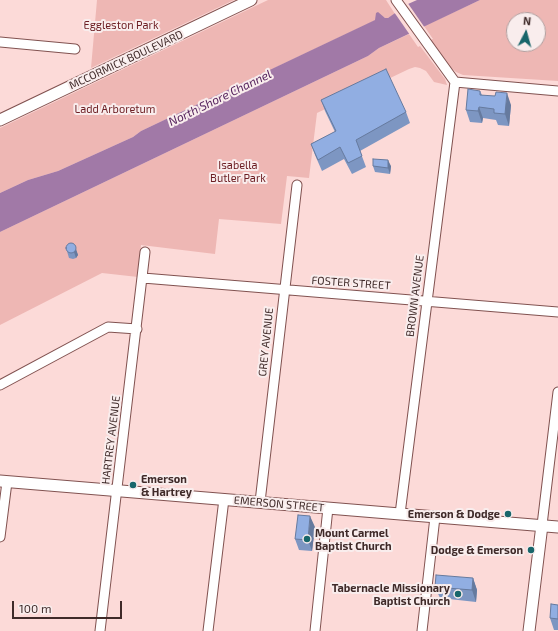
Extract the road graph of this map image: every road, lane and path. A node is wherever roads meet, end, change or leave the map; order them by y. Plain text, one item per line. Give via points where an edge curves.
1 (251, 0) edge
2 (396, 0) edge
3 (0, 42) edge
4 (75, 49) dead end
5 (455, 82) junction
6 (558, 91) edge
7 (0, 120) edge
8 (297, 185) dead end
9 (145, 252) dead end
10 (142, 278) junction
11 (284, 290) junction
12 (427, 301) junction
13 (558, 312) edge
14 (137, 329) junction
15 (0, 385) edge
16 (558, 392) edge
17 (3, 482) edge
18 (117, 491) junction
19 (224, 499) junction
20 (260, 502) junction
21 (328, 508) junction
22 (400, 514) junction
23 (435, 517) junction
24 (542, 525) junction
25 (558, 527) edge
26 (0, 537) edge
27 (100, 631) edge
28 (208, 631) edge
29 (315, 631) edge
30 (422, 631) edge
31 (529, 631) edge

1 - 7 main road, MCCORMICK BOULEVARD
2 - 5 street
3 - 4 street
5 - 6 street
5 - 12 street, BROWN AVENUE
8 - 11 street, GREY AVENUE
9 - 10 street, HARTREY AVENUE
10 - 11 street, FOSTER STREET
10 - 14 street, HARTREY AVENUE
11 - 12 street, FOSTER STREET
11 - 20 street, GREY AVENUE
12 - 13 street, FOSTER STREET
12 - 22 street, BROWN AVENUE
14 - 15 street via 108,327
14 - 18 street, HARTREY AVENUE
16 - 24 street
17 - 18 main road, EMERSON STREET
17 - 26 street
18 - 19 main road, EMERSON STREET
18 - 27 street, HARTREY AVENUE
19 - 20 main road, EMERSON STREET
19 - 28 street
20 - 21 main road, EMERSON STREET
21 - 22 main road, EMERSON STREET
21 - 29 street
22 - 23 main road, EMERSON STREET
23 - 24 main road, EMERSON STREET
23 - 30 street
24 - 25 main road, EMERSON STREET
24 - 31 main road

